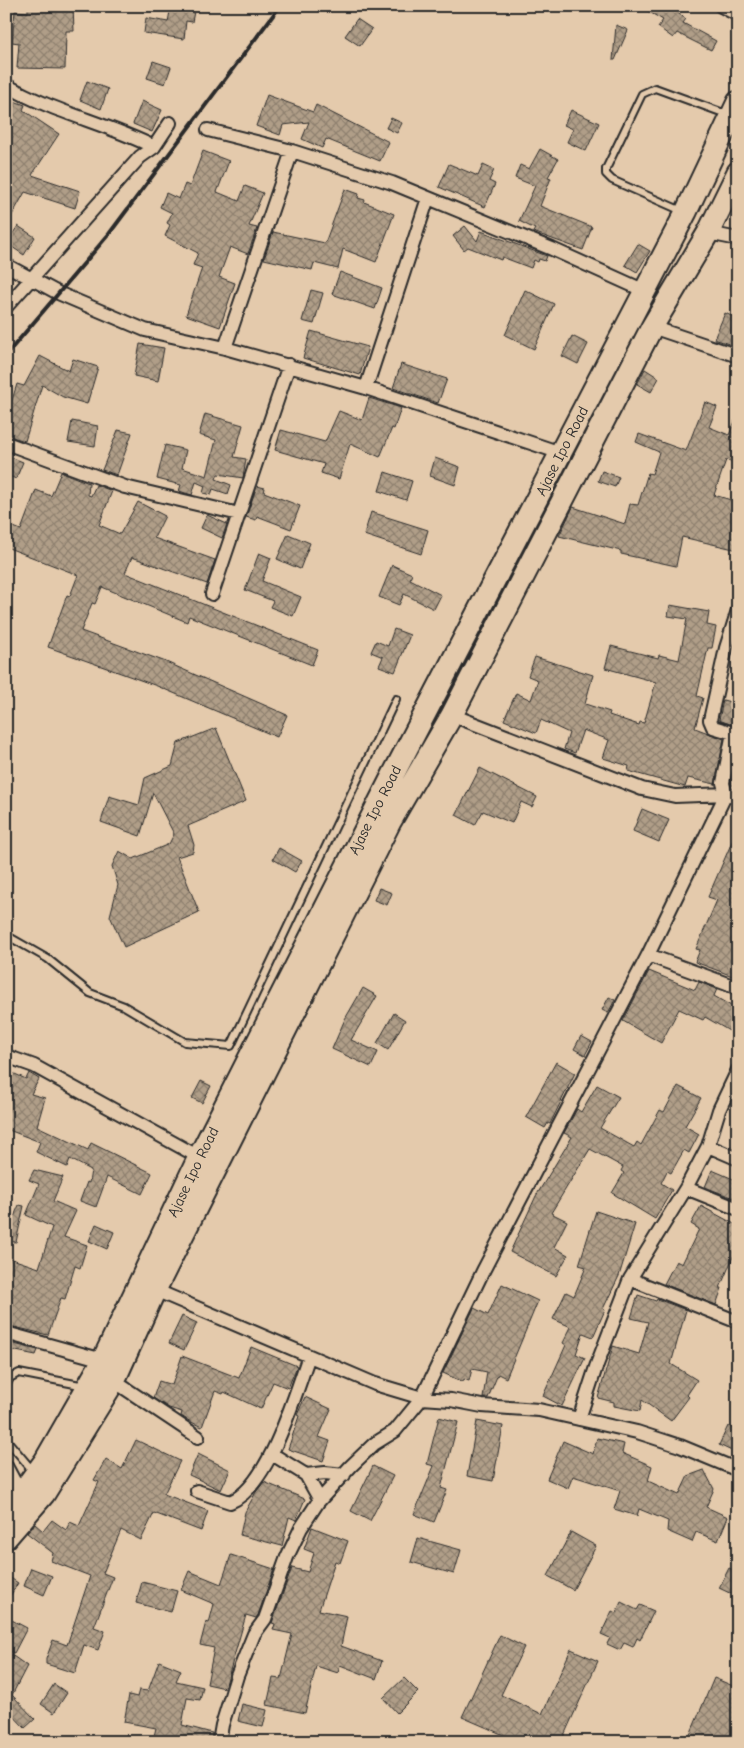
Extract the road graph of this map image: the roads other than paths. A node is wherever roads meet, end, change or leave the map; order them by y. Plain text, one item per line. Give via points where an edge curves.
1 (721, 6) edge
2 (738, 15) edge
3 (6, 85) edge
4 (734, 109) edge
5 (170, 123) dead end
6 (208, 130) dead end
7 (154, 147) junction
8 (292, 151) junction
9 (711, 157) junction
10 (738, 171) edge
11 (428, 198) junction
12 (686, 212) junction
13 (708, 233) junction
14 (738, 239) edge
15 (6, 265) edge
16 (31, 280) junction
17 (645, 291) junction
18 (6, 307) edge
19 (652, 327) junction
20 (225, 348) junction
21 (738, 356) edge
22 (289, 365) junction
23 (366, 388) junction
24 (6, 443) edge
25 (560, 453) junction
26 (239, 514) junction
27 (212, 594) dead end
28 (738, 610) edge
29 (396, 699) dead end
30 (452, 715) junction
31 (732, 795) edge
32 (6, 935) edge
33 (648, 954) junction
34 (738, 988) edge
35 (6, 1056) edge
36 (738, 1070) edge
37 (708, 1146) junction
38 (199, 1157) junction
39 (738, 1159) edge
40 (686, 1188) junction
41 (738, 1209) edge
42 (630, 1279) junction
43 (155, 1290) junction
44 (738, 1322) edge
45 (6, 1333) edge
46 (309, 1356) junction
47 (103, 1360) junction
48 (114, 1381) junction
49 (6, 1386) edge
50 (89, 1386) junction
51 (422, 1398) junction
52 (579, 1419) junction
53 (198, 1437) dead end
54 (6, 1439) edge
55 (272, 1454) junction
56 (6, 1466) edge
57 (738, 1470) edge
58 (36, 1474) junction
59 (306, 1475) junction
60 (344, 1475) junction
61 (196, 1492) dead end
62 (21, 1494) junction
63 (320, 1500) junction
64 (6, 1514) edge
65 (6, 1538) edge
66 (220, 1742) edge

1 - 2 street
3 - 7 street
4 - 9 highway, Ajase Ipo Road
4 - 12 lane via 655,88 648,89 642,94 606,169 612,180
5 - 7 street
6 - 8 street
7 - 16 street via 140,157
8 - 11 street via 392,182
8 - 20 street
9 - 10 highway
9 - 12 highway, Ajase Ipo Road
10 - 13 highway, Ajase Ipo Road
11 - 17 street
11 - 23 street
12 - 17 highway, Ajase Ipo Road
13 - 14 street
13 - 19 highway, Ajase Ipo Road
15 - 16 street
16 - 18 street
16 - 20 street via 145,330
17 - 25 highway, Ajase Ipo Road
19 - 21 street
19 - 30 highway, Ajase Ipo Road
20 - 22 street
22 - 23 street
22 - 26 street
23 - 25 street
24 - 26 street via 125,487
25 - 38 highway, Ajase Ipo Road
26 - 27 street
28 - 31 street via 710,720 713,727 733,733 723,783
29 - 32 lane via 231,1046 184,1042 124,1006 90,993 48,959
30 - 31 street via 642,789 675,796
30 - 43 highway, Ajase Ipo Road via 390,822
31 - 33 street
33 - 34 street
33 - 51 street via 483,1271
35 - 38 street via 34,1066
36 - 37 street via 719,1110
37 - 39 street
37 - 40 street
38 - 47 highway, Ajase Ipo Road
40 - 41 street
40 - 42 street
42 - 44 street
42 - 52 street
43 - 46 street
43 - 48 highway, Ajase Ipo Road
45 - 47 street
46 - 51 street via 374,1384
46 - 55 street
47 - 50 highway, Ajase Ipo Road
48 - 53 street
48 - 65 highway, Ajase Ipo Road via 44,1494
49 - 50 lane via 10,1378 19,1373
50 - 58 highway, Ajase Ipo Road
51 - 52 street via 539,1410
51 - 60 street via 395,1431 374,1444
52 - 57 street via 637,1432
54 - 58 lane
55 - 59 street
55 - 61 street via 239,1499 230,1502
56 - 62 street
58 - 62 highway, Ajase Ipo Road
59 - 60 street
59 - 63 street
60 - 63 street
62 - 64 highway, Ajase Ipo Road
63 - 66 street via 301,1528 264,1619 254,1634 237,1676

